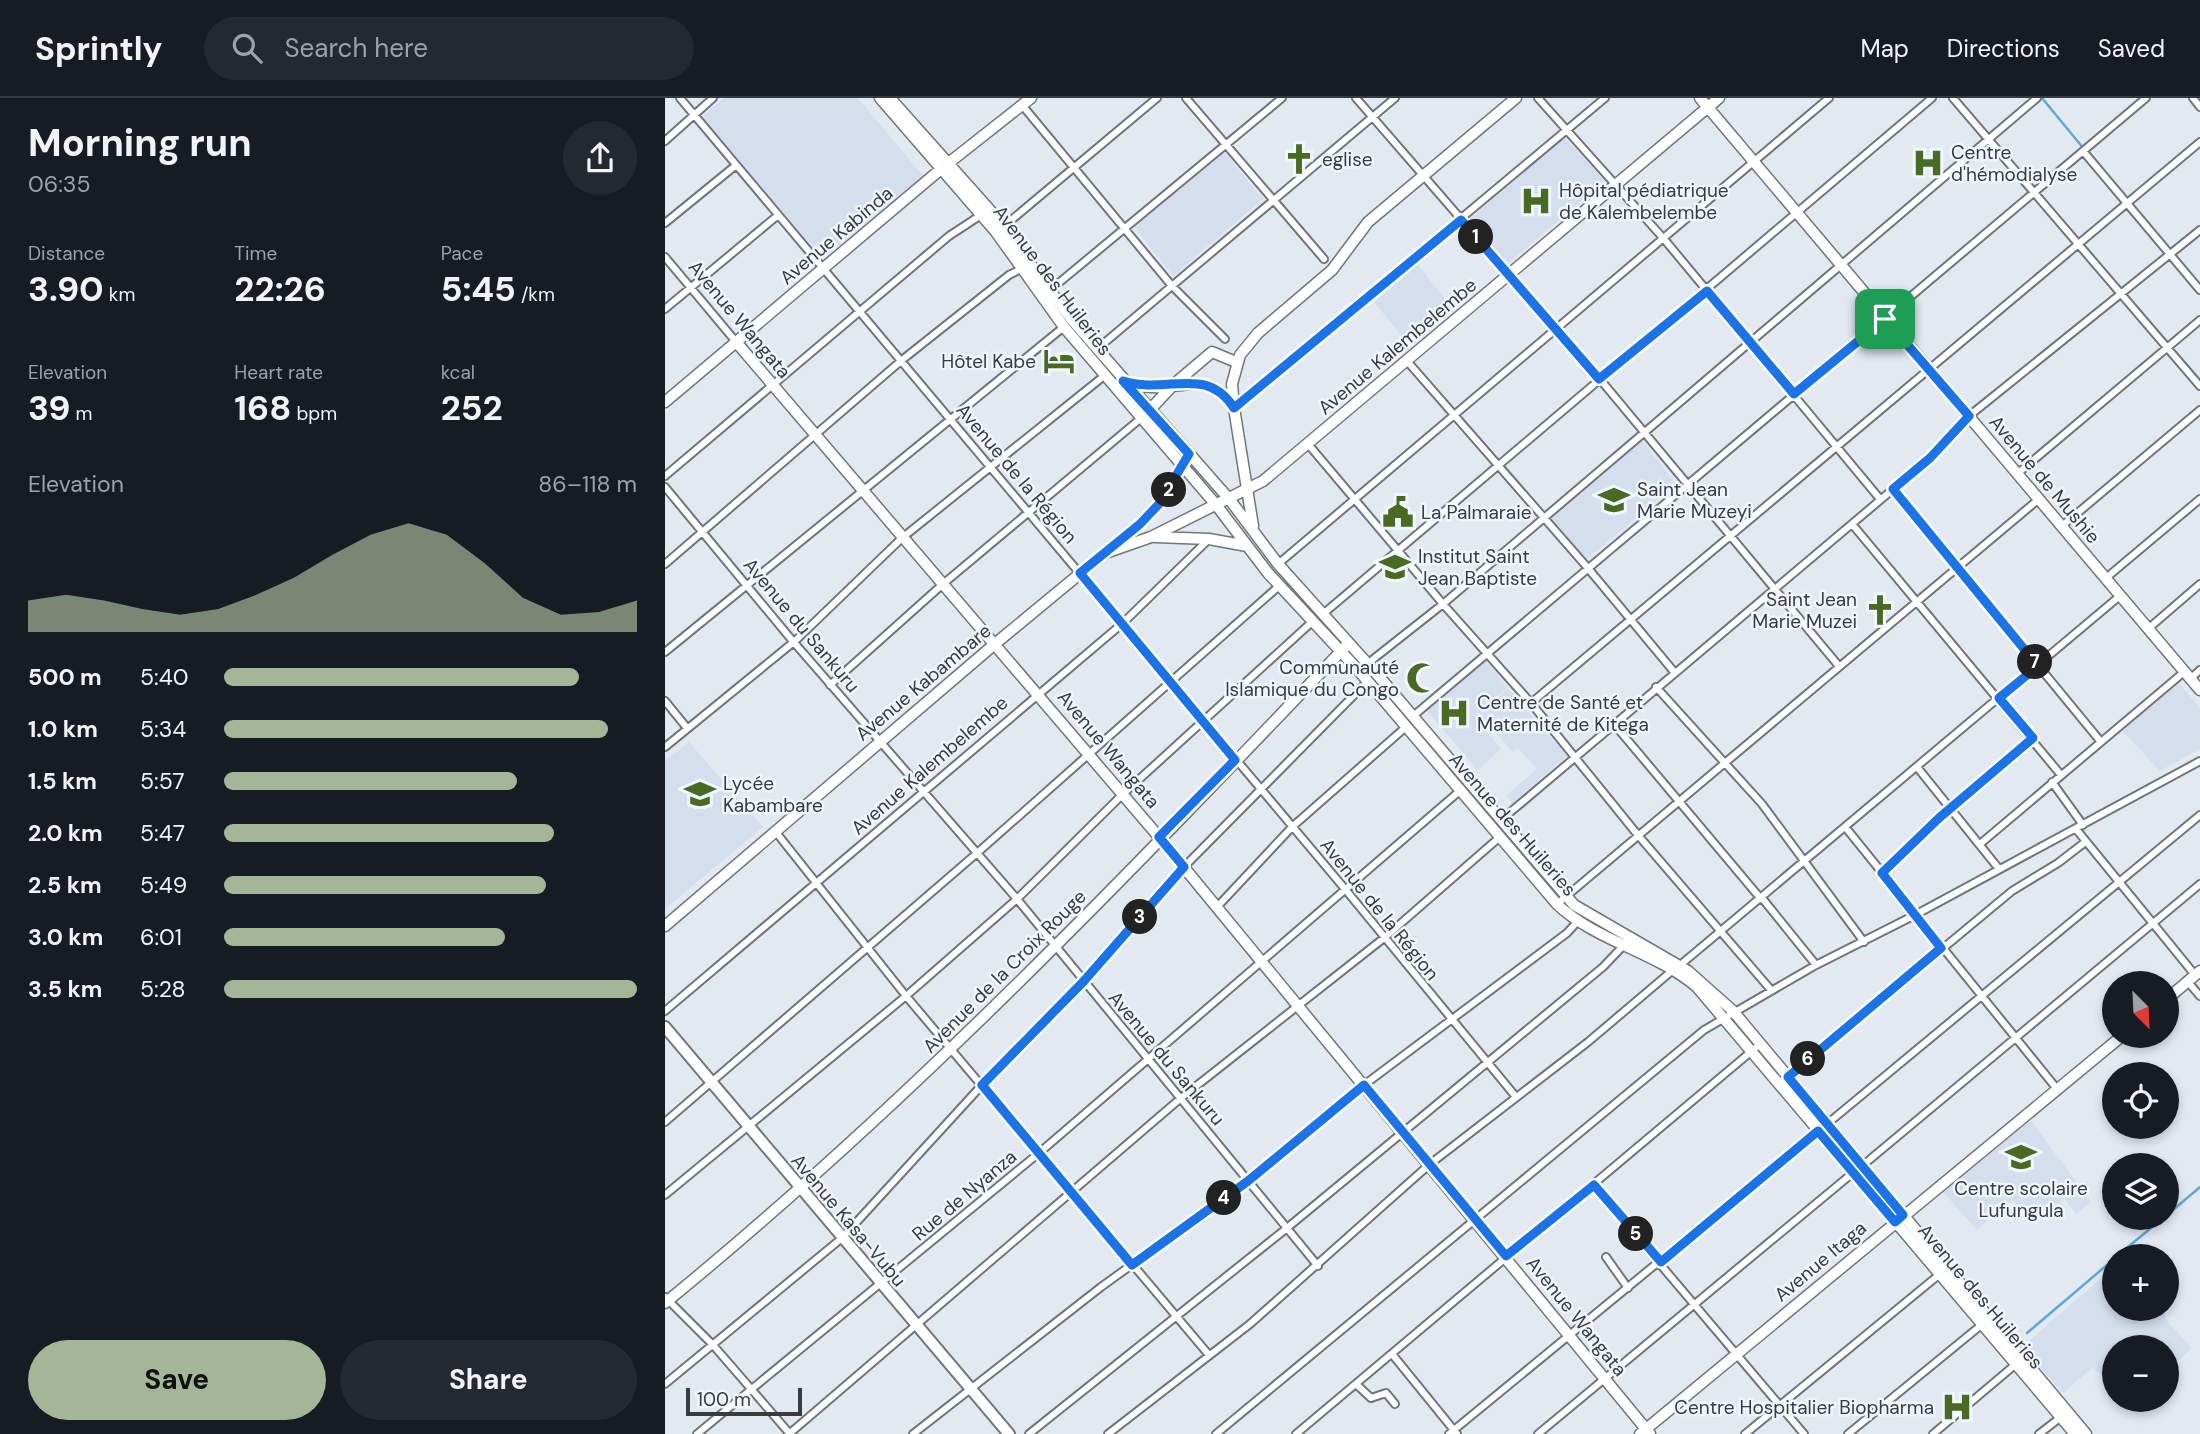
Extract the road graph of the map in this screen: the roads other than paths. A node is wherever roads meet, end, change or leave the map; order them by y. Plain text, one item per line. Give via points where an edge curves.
1 (680, 98) edge
2 (713, 98) edge
3 (880, 98) edge
4 (890, 98) edge
5 (1157, 98) edge
6 (1186, 98) edge
7 (1282, 98) edge
8 (1356, 98) edge
9 (1395, 98) edge
10 (1516, 98) edge
11 (1538, 98) edge
12 (1605, 98) edge
13 (1700, 98) edge
14 (1719, 98) edge
15 (1829, 98) edge
16 (1932, 98) edge
17 (1953, 98) edge
18 (2036, 98) edge
19 (2146, 98) edge
20 (2193, 98) edge
21 (1026, 102) edge
22 (1708, 107) junction
23 (2200, 107) edge
24 (693, 115) junction
25 (1372, 118) junction
26 (1568, 130) junction
27 (1990, 138) junction
28 (665, 141) edge
29 (2200, 142) edge
30 (1225, 146) junction
31 (2083, 151) junction
32 (1752, 163) junction
33 (734, 166) junction
34 (945, 166) junction
35 (1074, 168) junction
36 (1422, 177) junction
37 (1617, 184) junction
38 (2035, 192) junction
39 (1274, 201) junction
40 (2128, 203) junction
41 (981, 215) junction
42 (1796, 215) junction
43 (777, 216) junction
44 (1461, 220) junction
45 (665, 223) edge
46 (1003, 227) junction
47 (1124, 229) junction
48 (2200, 230) edge
49 (1664, 239) junction
50 (2079, 244) junction
51 (2171, 254) junction
52 (665, 257) edge
53 (1324, 259) dead end
54 (1839, 265) junction
55 (1023, 268) junction
56 (823, 270) junction
57 (1509, 275) junction
58 (1173, 286) junction
59 (691, 287) junction
60 (2200, 290) edge
61 (1049, 291) junction
62 (1707, 291) junction
63 (2122, 294) junction
64 (665, 309) edge
65 (859, 313) junction
66 (1885, 319) junction
67 (2200, 320) edge
68 (1068, 323) junction
69 (1557, 329) junction
70 (1225, 339) dead end
71 (737, 343) junction
72 (1751, 343) junction
73 (2168, 347) junction
74 (1097, 349) junction
75 (902, 360) junction
76 (1407, 361) junction
77 (1236, 362) junction
78 (1930, 372) junction
79 (1104, 376) junction
80 (1599, 379) junction
81 (1123, 381) junction
82 (1173, 385) junction
83 (773, 386) junction
84 (2200, 386) edge
85 (1794, 394) junction
86 (665, 402) edge
87 (1234, 408) junction
88 (2200, 410) edge
89 (1150, 412) junction
90 (1453, 415) junction
91 (1969, 416) junction
92 (951, 419) junction
93 (1140, 419) junction
94 (1643, 432) junction
95 (815, 436) junction
96 (1308, 444) junction
97 (1840, 447) junction
98 (1189, 454) junction
99 (988, 466) junction
100 (1182, 466) junction
101 (1497, 467) junction
102 (2017, 474) junction
103 (665, 476) edge
104 (1686, 485) junction
105 (665, 487) edge
106 (1893, 489) junction
107 (862, 490) junction
108 (1247, 491) junction
109 (1880, 499) junction
110 (2039, 499) junction
111 (2200, 499) edge
112 (1230, 500) junction
113 (1354, 500) junction
114 (1217, 506) junction
115 (1028, 512) junction
116 (1543, 516) junction
117 (1852, 524) junction
118 (2062, 526) junction
119 (702, 529) junction
120 (1253, 530) junction
121 (1150, 537) junction
122 (902, 538) junction
123 (1731, 538) junction
124 (1209, 539) junction
125 (1247, 545) junction
126 (1397, 551) junction
127 (1105, 553) junction
128 (665, 564) edge
129 (1277, 564) junction
130 (1587, 566) junction
131 (1955, 567) junction
132 (1080, 573) junction
133 (2106, 578) junction
134 (748, 583) junction
135 (943, 584) junction
136 (2200, 584) edge
137 (1279, 586) junction
138 (1774, 589) junction
139 (2121, 595) junction
140 (1916, 600) junction
141 (1443, 604) junction
142 (1323, 614) junction
143 (1632, 620) junction
144 (1313, 621) junction
145 (1123, 623) junction
146 (2149, 628) junction
147 (793, 642) junction
148 (996, 643) junction
149 (1345, 647) junction
150 (1487, 651) junction
151 (665, 652) edge
152 (1367, 664) junction
153 (1838, 665) junction
154 (2038, 666) junction
155 (2200, 670) edge
156 (1675, 673) junction
157 (2187, 676) junction
158 (1368, 681) junction
159 (1170, 683) junction
160 (830, 684) junction
161 (1656, 687) junction
162 (2200, 690) edge
163 (1039, 693) junction
164 (1999, 698) junction
165 (665, 701) edge
166 (1531, 703) junction
167 (1202, 722) junction
168 (1409, 722) junction
169 (1615, 724) junction
170 (687, 728) junction
171 (2033, 738) junction
172 (879, 742) junction
173 (2101, 742) junction
174 (665, 747) edge
175 (1088, 755) junction
176 (1575, 758) junction
177 (1235, 760) junction
178 (2200, 761) edge
179 (1725, 762) junction
180 (1917, 767) junction
181 (2061, 775) junction
182 (2052, 782) junction
183 (1465, 787) junction
184 (1261, 789) junction
185 (923, 794) junction
186 (1123, 794) junction
187 (1679, 800) junction
188 (1951, 808) junction
189 (2200, 815) edge
190 (1501, 820) junction
191 (2083, 825) junction
192 (1292, 827) junction
193 (1846, 828) junction
194 (2076, 829) junction
195 (775, 830) junction
196 (1637, 834) junction
197 (1501, 836) junction
198 (1159, 837) junction
199 (2084, 843) junction
200 (1980, 844) junction
201 (976, 854) junction
202 (1806, 859) junction
203 (1184, 867) junction
204 (1999, 869) junction
205 (1882, 873) junction
206 (2118, 884) junction
207 (2200, 884) edge
208 (817, 885) junction
209 (1345, 889) junction
210 (1566, 896) junction
211 (1017, 899) junction
212 (1762, 899) junction
213 (1557, 904) junction
214 (1217, 907) junction
215 (1915, 915) junction
216 (1578, 921) junction
217 (2152, 924) junction
218 (665, 926) edge
219 (1721, 931) junction
220 (1384, 938) junction
221 (1864, 942) junction
222 (1623, 946) junction
223 (869, 947) junction
224 (1056, 947) junction
225 (1941, 948) junction
226 (1262, 961) junction
227 (1816, 965) junction
228 (1676, 968) junction
229 (2194, 976) edge
230 (1083, 982) junction
231 (2179, 989) edge
232 (1771, 990) junction
233 (906, 996) junction
234 (2200, 996) edge
235 (1981, 999) junction
236 (1298, 1004) junction
237 (665, 1012) edge
238 (1729, 1014) junction
239 (1452, 1020) junction
240 (665, 1027) edge
241 (2015, 1038) junction
242 (1755, 1048) junction
243 (2107, 1048) edge
244 (953, 1049) junction
245 (1147, 1061) junction
246 (1488, 1063) junction
247 (1788, 1077) junction
248 (711, 1084) junction
249 (982, 1085) junction
250 (1364, 1085) junction
251 (2057, 1089) junction
252 (1516, 1097) junction
253 (1181, 1098) junction
254 (665, 1122) edge
255 (747, 1126) junction
256 (1823, 1127) junction
257 (1402, 1132) junction
258 (1039, 1153) junction
259 (1430, 1164) junction
260 (1858, 1169) junction
261 (1248, 1181) junction
262 (1594, 1185) junction
263 (800, 1189) junction
264 (1072, 1192) junction
265 (665, 1195) edge
266 (1475, 1218) junction
267 (1899, 1218) junction
268 (1287, 1228) junction
269 (842, 1238) junction
270 (1506, 1256) junction
271 (1606, 1257) dead end
272 (1661, 1262) junction
273 (1132, 1265) junction
274 (1318, 1266) junction
275 (1940, 1274) junction
276 (881, 1284) junction
277 (1628, 1288) junction
278 (666, 1300) edge
279 (1696, 1305) junction
280 (1175, 1315) junction
281 (1986, 1321) junction
282 (917, 1326) junction
283 (1569, 1336) junction
284 (713, 1345) junction
285 (1392, 1354) junction
286 (1737, 1354) junction
287 (1209, 1355) junction
288 (2015, 1364) junction
289 (1605, 1378) junction
290 (665, 1384) edge
291 (1356, 1384) junction
292 (751, 1389) junction
293 (971, 1390) junction
294 (1395, 1404) dead end
295 (1780, 1406) junction
296 (2060, 1417) junction
297 (1645, 1432) edge
298 (1453, 1433) edge
299 (697, 1434) edge
300 (789, 1434) edge
301 (913, 1434) edge
302 (1009, 1434) edge
303 (1029, 1434) edge
304 (1108, 1434) edge
305 (1216, 1434) edge
306 (1296, 1434) edge
307 (1538, 1434) edge
308 (1745, 1434) edge
309 (1804, 1434) edge
310 (1848, 1434) edge
311 (1933, 1434) edge
312 (2039, 1434) edge
313 (2074, 1434) edge
314 (2086, 1434) edge

1 - 24 street, Avenue de la Région
2 - 24 street
3 - 34 main road, Avenue des Huileries
4 - 34 main road, Avenue des Huileries
5 - 35 street
6 - 30 street
7 - 30 street
8 - 25 street
9 - 25 street
10 - 36 main road
11 - 26 street
12 - 26 street
13 - 22 main road, Avenue de Mushie
14 - 22 main road, Avenue Kalembelembe
15 - 32 street
16 - 42 street
17 - 27 street
18 - 27 street
19 - 31 street
20 - 23 street
21 - 34 main road, Avenue Kabinda
21 - 35 street
22 - 32 main road, Avenue de Mushie
22 - 37 main road, Avenue Kalembelembe
24 - 28 street
24 - 33 street, Avenue de la Région
25 - 36 street
25 - 39 street
26 - 37 street
26 - 44 street
27 - 38 street
27 - 54 street
29 - 40 street
30 - 39 street
30 - 47 street
31 - 38 street
31 - 40 street
32 - 42 main road, Avenue de Mushie
32 - 49 street
33 - 43 street, Avenue de la Région
33 - 45 street
34 - 41 main road, Avenue des Huileries
34 - 46 main road, Avenue des Huileries
34 - 56 main road, Avenue Kabinda
35 - 46 street
35 - 47 street
36 - 44 street
36 - 77 main road via 1368,222 1342,260 1258,333
37 - 49 street
37 - 57 main road, Avenue Kalembelembe
38 - 50 street
38 - 66 street
39 - 53 street
39 - 58 street
40 - 50 street
40 - 51 street
41 - 55 main road, Avenue des Huileries
41 - 65 street via 949,236
42 - 54 main road, Avenue de Mushie
42 - 62 street
43 - 56 street, Avenue de la Région
43 - 59 street
44 - 57 street
44 - 87 street
46 - 61 main road, Avenue des Huileries
47 - 58 street
47 - 61 street
48 - 51 street
49 - 62 street
49 - 69 street
50 - 63 street
50 - 78 street
51 - 60 street
51 - 63 street
52 - 59 street, Avenue Wangata
54 - 66 main road, Avenue de Mushie
54 - 72 street
55 - 68 main road, Avenue des Huileries
55 - 75 street
56 - 65 street, Avenue de la Région
56 - 71 main road, Avenue Kabinda
57 - 69 street
57 - 76 main road, Avenue Kalembelembe
58 - 70 street
58 - 74 street
59 - 64 street
59 - 71 street, Avenue Wangata
61 - 68 main road, Avenue des Huileries
62 - 72 street
62 - 80 street
63 - 73 street
63 - 91 street
65 - 75 street, Avenue de la Région
65 - 83 street
66 - 78 main road, Avenue de Mushie
66 - 85 street
67 - 73 street
68 - 74 main road, Avenue des Huileries
68 - 79 main road, Avenue des Huileries
68 - 92 street
69 - 80 street
69 - 90 street
71 - 83 main road, Avenue Wangata
71 - 86 main road, Avenue Kabinda
72 - 85 street
72 - 94 street
73 - 84 street
73 - 102 street
74 - 81 main road, Avenue des Huileries
75 - 92 street, Avenue de la Région
75 - 95 street
76 - 90 street
76 - 96 main road, Avenue Kalembelembe
77 - 82 main road via 1212,352
77 - 87 main road
78 - 91 main road, Avenue de Mushie
78 - 97 street
79 - 93 main road, Avenue des Huileries
79 - 99 street
80 - 94 street
80 - 101 street
81 - 82 main road via 1140,387
81 - 89 main road, Avenue des Huileries
82 - 87 main road via 1215,388
82 - 89 main road
83 - 95 main road, Avenue Wangata
83 - 103 street
85 - 97 street
85 - 104 street
87 - 108 main road
88 - 118 street
89 - 93 main road
89 - 98 main road, Avenue des Huileries
90 - 101 street
90 - 113 street
91 - 102 main road, Avenue de Mushie
91 - 106 street
92 - 99 street, Avenue de la Région
92 - 107 street
93 - 100 main road, Avenue des Huileries
93 - 115 street
94 - 104 street
94 - 116 street
95 - 107 main road, Avenue Wangata
95 - 119 street
96 - 108 main road, Avenue Kalembelembe
96 - 113 street
97 - 109 street
97 - 123 street
98 - 100 main road, Avenue Kabambare
98 - 112 main road, Avenue des Huileries
99 - 115 street, Avenue de la Région
99 - 122 street
100 - 114 main road, Avenue des Huileries
100 - 127 main road, Avenue Kabambare via 1159,504
101 - 116 street
101 - 126 street
102 - 110 main road, Avenue de Mushie
104 - 123 street
104 - 130 street
105 - 119 street, Avenue du Sankuru
106 - 109 street
106 - 131 street
107 - 122 main road, Avenue Wangata
107 - 134 street
108 - 112 main road, Avenue Kalembelembe
108 - 120 main road
109 - 117 street
110 - 118 main road, Avenue de Mushie
110 - 131 street
111 - 133 street
112 - 114 main road, Avenue Kalembelembe
112 - 120 main road, Avenue des Huileries
113 - 126 street
113 - 129 street
114 - 121 main road, Avenue Kalembelembe
114 - 125 main road, Avenue des Huileries
115 - 132 street, Avenue de la Région
115 - 135 street
116 - 130 street
116 - 141 street
117 - 138 street
117 - 140 street
118 - 133 main road, Avenue de Mushie
119 - 128 street
119 - 134 street, Avenue du Sankuru
120 - 129 main road, Avenue des Huileries
121 - 124 main road
121 - 127 main road, Avenue Kalembelembe
122 - 135 main road, Avenue Wangata
122 - 147 street
123 - 138 street
123 - 143 street
124 - 125 main road
124 - 145 street, Avenue Kalembelembe
125 - 137 main road, Avenue des Huileries
126 - 141 street
126 - 142 street
127 - 132 main road, Avenue Kabambare
129 - 142 main road, Avenue des Huileries
130 - 143 street
130 - 150 street
131 - 140 street
131 - 154 street
132 - 145 street, Avenue de la Région
132 - 148 main road, Avenue Kabambare
133 - 139 main road, Avenue de Mushie
134 - 147 street, Avenue du Sankuru
134 - 151 street
135 - 148 main road, Avenue Wangata
135 - 160 street
136 - 146 street
137 - 144 main road, Avenue des Huileries
137 - 159 street
138 - 153 street
138 - 156 street
139 - 146 main road, Avenue de Mushie
139 - 154 street
140 - 153 street
140 - 164 street
141 - 150 street
141 - 152 street
142 - 149 main road, Avenue des Huileries
143 - 156 street
143 - 166 street
144 - 149 main road, Avenue des Huileries
144 - 167 street
145 - 159 street, Avenue de la Région
145 - 163 street, Avenue Kalembelembe
146 - 157 main road, Avenue de Mushie
147 - 160 street, Avenue du Sankuru
147 - 170 street
148 - 163 main road, Avenue Wangata
148 - 172 main road, Avenue Kabambare
149 - 152 main road, Avenue des Huileries
149 - 158 main road, Avenue des Huileries
149 - 177 main road, Avenue de la Croix Rouge
150 - 166 street
150 - 168 street
152 - 168 main road, Avenue des Huileries
153 - 179 street
154 - 164 street
154 - 173 street
155 - 157 street
156 - 161 street
157 - 162 main road, Avenue de Mushie
157 - 173 street
158 - 168 main road, Avenue des Huileries
158 - 184 street
159 - 167 street, Avenue de la Région
159 - 175 street
160 - 172 street, Avenue du Sankuru
161 - 169 street
161 - 179 street
163 - 175 main road, Avenue Wangata
163 - 185 street, Avenue Kalembelembe
164 - 171 street
164 - 180 street
165 - 170 street
166 - 176 street
167 - 177 street, Avenue de la Région
167 - 186 street
168 - 183 main road, Avenue des Huileries
168 - 192 street
169 - 176 street
169 - 187 street
170 - 174 street
171 - 181 street
171 - 188 street
172 - 185 street, Avenue du Sankuru
172 - 195 main road, Avenue Kabambare
173 - 181 street
175 - 186 main road, Avenue Wangata
175 - 201 street
176 - 190 street
176 - 196 street
177 - 184 street, Avenue de la Région
177 - 198 main road, Avenue de la Croix Rouge
178 - 191 street
179 - 187 street
179 - 202 street
180 - 188 street
180 - 193 street
181 - 182 street
182 - 191 street
182 - 200 street
183 - 190 main road, Avenue des Huileries
183 - 197 main road, Avenue des Huileries
183 - 209 street, Rue de Nyanza
184 - 192 street, Avenue de la Région
184 - 203 street
185 - 201 street, Avenue du Sankuru
185 - 208 street, Avenue Kalembelembe
186 - 198 main road, Avenue Wangata
186 - 211 street
187 - 196 street
187 - 212 street
188 - 200 street
188 - 205 street
189 - 206 street
190 - 210 main road, Avenue des Huileries
191 - 194 street
192 - 209 street, Avenue de la Région
192 - 214 street
193 - 202 street
193 - 205 street
194 - 199 street
194 - 204 street
195 - 208 street
195 - 218 main road, Avenue Kabambare
196 - 210 street
196 - 219 street
197 - 213 main road, Avenue des Huileries
197 - 220 street
198 - 203 main road, Avenue Wangata
198 - 224 main road, Avenue de la Croix Rouge
199 - 206 street
199 - 225 street via 2012,891
200 - 204 street
201 - 211 street, Avenue du Sankuru
201 - 223 street
202 - 212 street
202 - 221 street
203 - 214 main road, Avenue Wangata
203 - 230 street
204 - 215 street
205 - 215 street
206 - 217 street
206 - 235 street
207 - 217 street
208 - 223 street
208 - 237 street, Avenue Kalembelembe
209 - 220 street, Avenue de la Région
209 - 226 street, Rue de Nyanza
210 - 213 street
210 - 228 main road, Avenue des Huileries via 1592,918
211 - 224 street, Avenue du Sankuru
211 - 233 street
212 - 219 street
212 - 227 street
213 - 216 main road, Avenue des Huileries
214 - 226 main road, Avenue Wangata
215 - 221 street
215 - 225 street
216 - 222 main road, Avenue des Huileries
216 - 239 street
217 - 229 street
217 - 241 street
219 - 228 street
219 - 232 street
220 - 236 street
220 - 239 street, Avenue de la Région
221 - 227 street
222 - 228 main road, Avenue des Huileries
222 - 246 street
223 - 233 street
223 - 248 street
224 - 230 street, Avenue du Sankuru
224 - 244 main road, Avenue de la Croix Rouge
225 - 235 street
225 - 247 street
226 - 236 main road, Avenue Wangata
226 - 245 street, Rue de Nyanza
227 - 232 street
228 - 238 main road, Avenue des Huileries
228 - 252 street
229 - 231 main road
229 - 234 street
230 - 245 street, Avenue du Sankuru
230 - 249 street
232 - 238 street
233 - 244 street
233 - 255 street
235 - 241 street
235 - 256 street
236 - 250 main road, Avenue Wangata
236 - 253 street
238 - 242 main road, Avenue des Huileries
238 - 266 street via 1679,1049
239 - 246 street, Avenue de la Région
239 - 250 street
240 - 248 main road, Avenue Kasa-Vubu
241 - 251 street
241 - 260 street
242 - 247 main road, Avenue des Huileries
242 - 256 main road, Avenue des Huileries
242 - 262 street
243 - 251 main road, Avenue Itaga
244 - 249 street
244 - 263 main road, Avenue de la Croix Rouge
245 - 253 street, Avenue du Sankuru
245 - 258 street, Rue de Nyanza
246 - 252 street, Avenue de la Région
246 - 257 street
247 - 256 main road, Avenue des Huileries
248 - 254 street
248 - 255 main road, Avenue Kasa-Vubu
249 - 258 street
249 - 269 street
250 - 257 main road, Avenue Wangata
250 - 261 street
251 - 267 main road, Avenue Itaga
252 - 259 street
253 - 261 street, Avenue du Sankuru
253 - 264 street
255 - 263 main road, Avenue Kasa-Vubu
255 - 265 street
256 - 260 main road, Avenue des Huileries
256 - 272 street
257 - 259 main road, Avenue Wangata
257 - 268 street
258 - 264 street
258 - 276 street, Rue de Nyanza
259 - 266 main road, Avenue Wangata
259 - 274 street
260 - 267 main road, Avenue des Huileries
260 - 279 street
261 - 268 street, Avenue du Sankuru
261 - 273 street
262 - 270 street
262 - 272 street
263 - 269 main road, Avenue Kasa-Vubu
263 - 278 main road, Avenue de la Croix Rouge
264 - 273 street
264 - 282 street
266 - 270 main road, Avenue Wangata
266 - 305 street
267 - 275 main road, Avenue des Huileries
267 - 281 main road, Avenue des Huileries
267 - 286 main road, Avenue Itaga
268 - 274 street, Avenue du Sankuru
268 - 280 street
269 - 276 main road, Avenue Kasa-Vubu
269 - 284 street
270 - 283 main road, Avenue Wangata
270 - 285 street
271 - 277 street
272 - 277 street
272 - 279 street
273 - 280 street
273 - 293 street
274 - 287 street
275 - 281 main road, Avenue des Huileries
275 - 295 street
276 - 282 main road, Avenue Kasa-Vubu
276 - 292 street, Rue de Nyanza
277 - 283 street
278 - 284 street
279 - 286 street
279 - 289 street
280 - 287 street
280 - 303 street
281 - 288 main road, Avenue des Huileries
281 - 310 street
281 - 314 main road, Avenue des Huileries
282 - 293 main road, Avenue Kasa-Vubu
282 - 300 street
283 - 289 main road, Avenue Wangata
283 - 298 street
284 - 290 street
284 - 292 street
285 - 291 street
285 - 298 street
286 - 295 street
286 - 297 main road, Avenue Itaga
287 - 304 street
288 - 296 main road, Avenue des Huileries
288 - 311 street
289 - 297 main road, Avenue Wangata
289 - 307 street
291 - 294 street via 1367,1396 1385,1393
291 - 306 street
292 - 299 street, Rue de Nyanza
292 - 300 street
293 - 301 street
293 - 302 main road, Avenue Kasa-Vubu
295 - 308 street
295 - 309 street
296 - 312 street
296 - 313 main road, Avenue des Huileries

